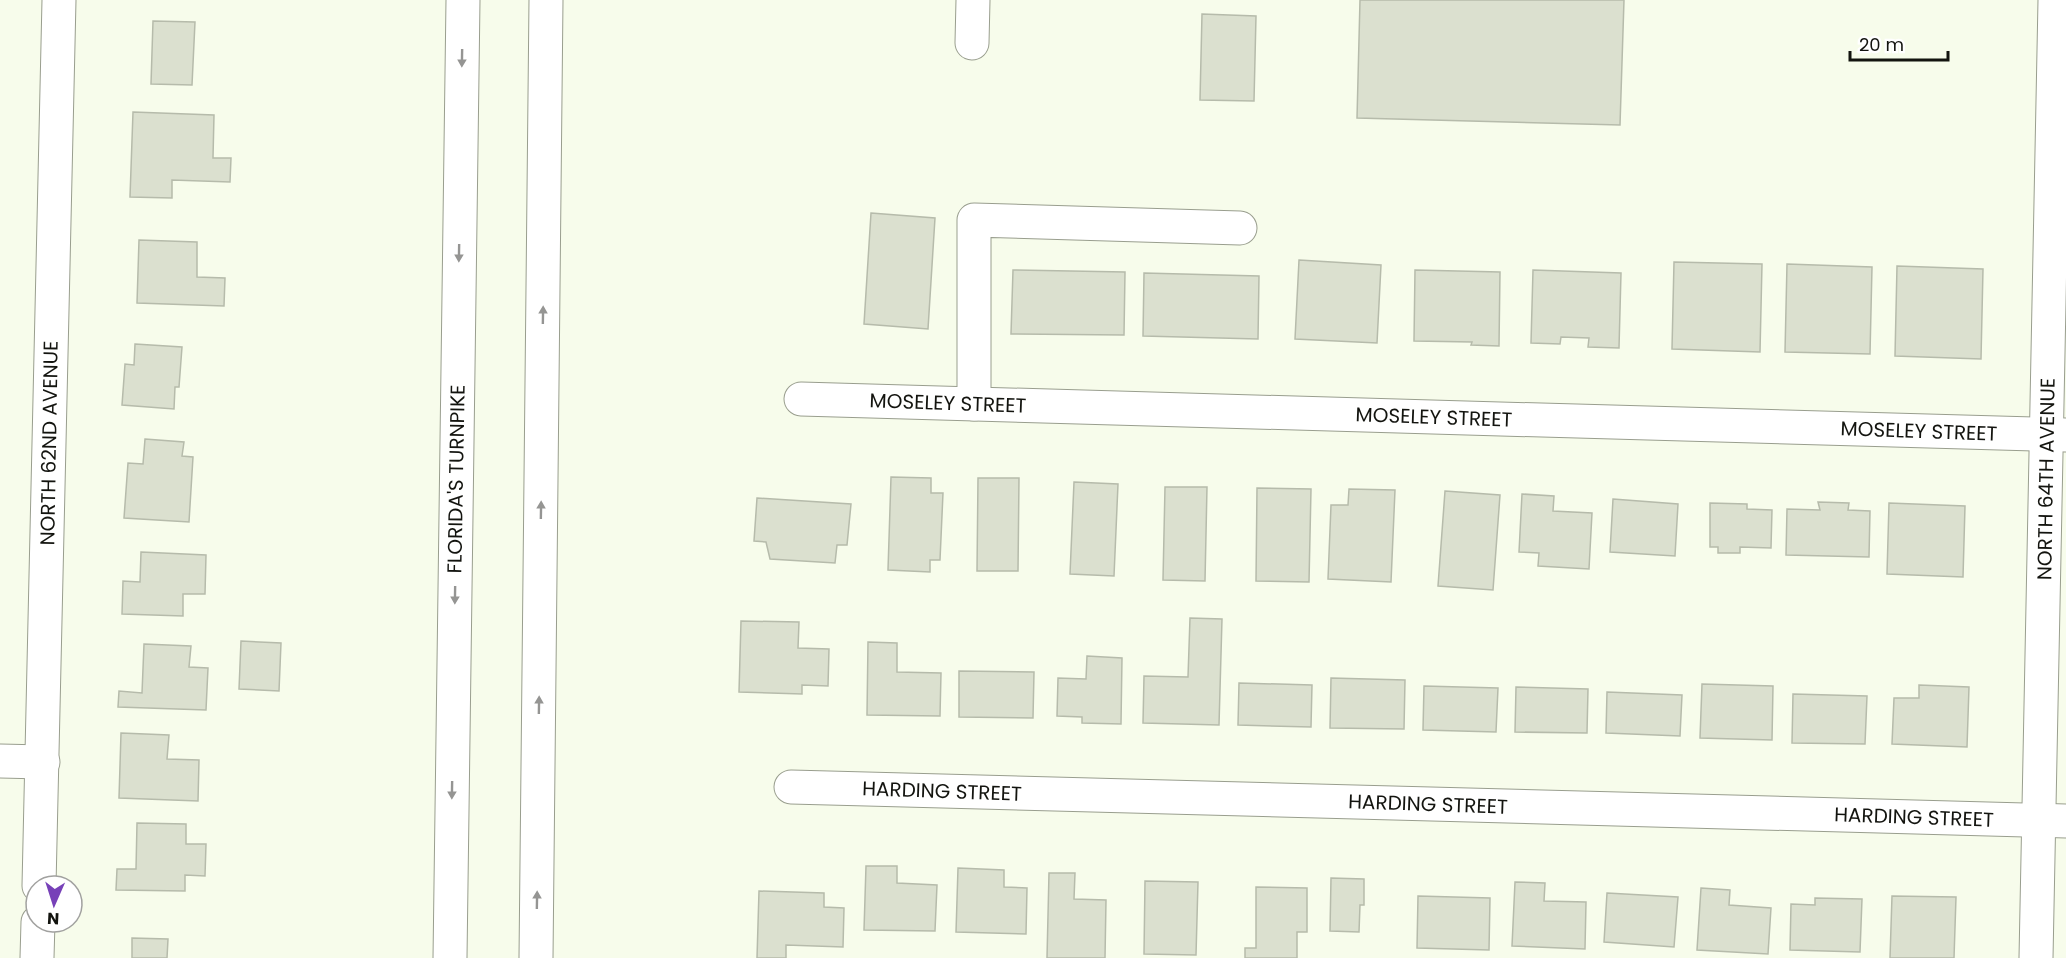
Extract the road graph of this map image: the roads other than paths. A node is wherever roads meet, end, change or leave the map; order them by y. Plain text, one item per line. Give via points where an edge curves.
1 (58, 0) edge
2 (463, 0) edge
3 (546, 0) edge
4 (973, 0) edge
5 (2055, 0) edge
6 (972, 42) dead end
7 (1240, 228) dead end
8 (801, 399) dead end
9 (974, 404) junction
10 (2057, 435) edge
11 (0, 761) edge
12 (43, 762) junction
13 (791, 788) dead end
14 (2052, 821) edge
15 (39, 874) edge
16 (38, 934) edge
17 (37, 958) edge
18 (450, 958) edge
19 (536, 958) edge
20 (2036, 958) edge

1 - 12 main road, NORTH 62ND AVENUE
2 -> 18 main road, FLORIDA'S TURNPIKE
19 -> 3 main road
4 - 6 main road
5 - 10 main road, NORTH 64TH AVENUE
7 - 9 main road via 974,220
8 - 9 main road, MOSELEY STREET
9 - 10 main road, MOSELEY STREET
10 - 14 main road, NORTH 64TH AVENUE
11 - 12 main road
12 - 15 main road, NORTH 62ND AVENUE
13 - 14 main road, HARDING STREET
14 - 20 main road, NORTH 64TH AVENUE
16 - 17 main road

